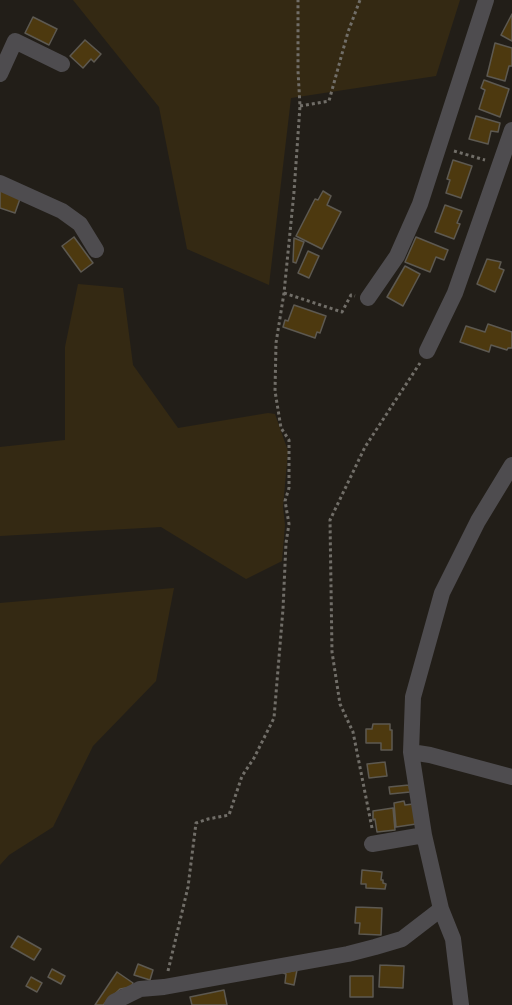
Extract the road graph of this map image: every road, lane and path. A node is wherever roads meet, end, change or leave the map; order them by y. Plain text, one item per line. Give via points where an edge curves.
1 (298, 0) edge
2 (360, 0) edge
3 (486, 0) edge
4 (62, 64) dead end
5 (0, 74) edge
6 (300, 106) junction
7 (512, 130) edge
8 (438, 147) junction
9 (500, 164) junction
10 (0, 183) edge
11 (96, 250) dead end
12 (284, 293) junction
13 (368, 298) joint
14 (427, 351) joint
15 (512, 465) edge
16 (411, 752) junction
17 (512, 777) edge
18 (424, 836) junction
19 (372, 844) joint
20 (441, 909) junction
21 (164, 987) junction
22 (112, 1005) edge
23 (461, 1005) edge

1 - 6 path
2 - 6 path via 329,101
3 - 8 street
4 - 5 street via 15,41
6 - 12 path
7 - 9 street
8 - 9 path
8 - 13 street via 420,204 397,256
9 - 14 street via 455,293
10 - 11 street via 62,211 80,224
12 - 13 path via 342,312 351,295
12 - 21 path via 276,343 275,391 281,428 289,440 289,488 285,501 289,524 274,718 242,776 229,815 196,823 188,887
14 - 19 path via 365,447 330,520 332,652 340,704 353,732
15 - 16 street via 442,593 413,697
16 - 17 street
16 - 18 street
18 - 19 street
18 - 20 street
20 - 21 street via 402,939 375,947
20 - 23 street via 453,939
21 - 22 street via 140,988

